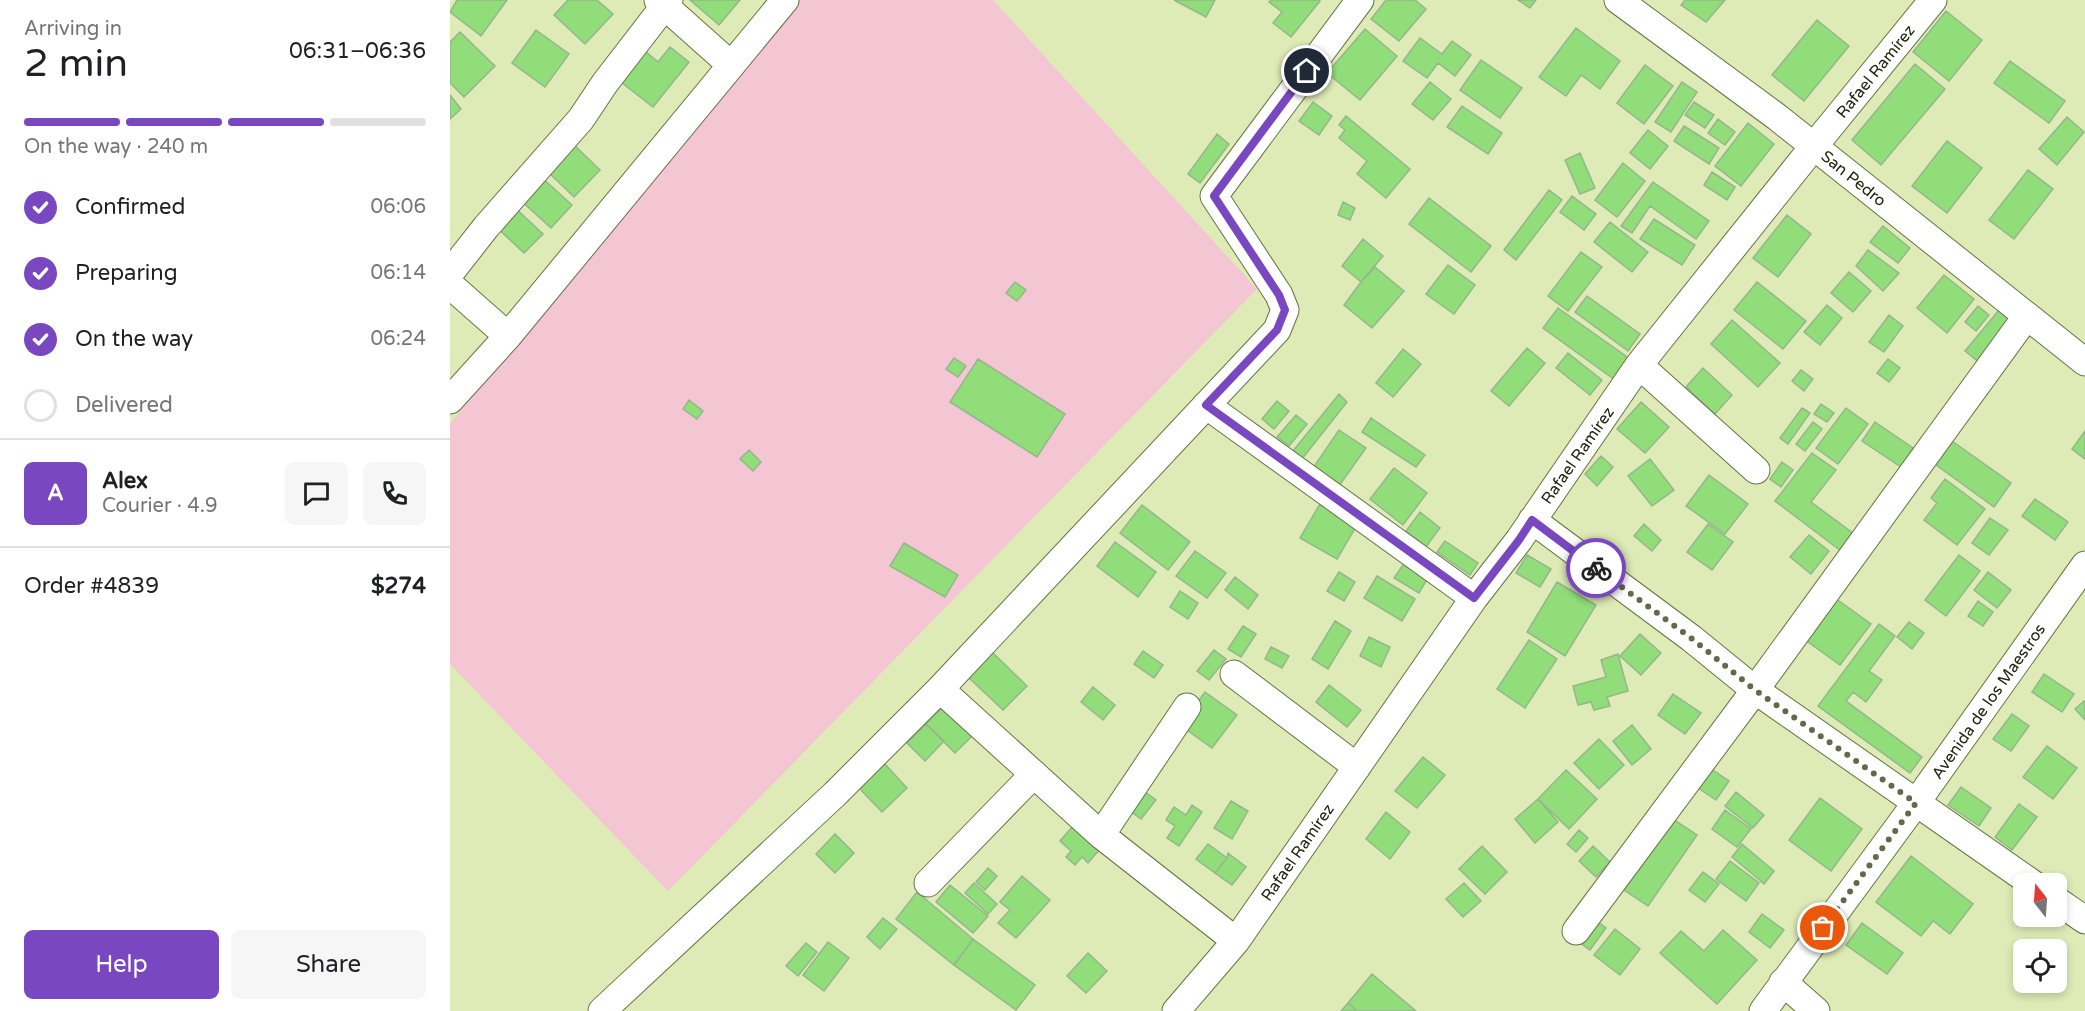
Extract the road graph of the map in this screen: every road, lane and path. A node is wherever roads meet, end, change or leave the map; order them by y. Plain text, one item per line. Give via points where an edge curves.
1 (785, 0) edge
2 (1360, 0) edge
3 (1618, 0) edge
4 (1933, 0) edge
5 (664, 2) edge
6 (731, 64) junction
7 (1814, 146) junction
8 (450, 273) edge
9 (450, 285) edge
10 (2026, 317) junction
11 (508, 336) junction
12 (2085, 362) edge
13 (1640, 364) junction
14 (450, 400) edge
15 (1206, 405) junction
16 (1756, 471) dead end
17 (1532, 520) junction
18 (2085, 565) edge
19 (1474, 598) junction
20 (1234, 674) dead end
21 (940, 689) junction
22 (1755, 690) junction
23 (1187, 707) dead end
24 (1357, 767) junction
25 (1034, 774) junction
26 (1916, 803) junction
27 (1101, 835) junction
28 (2017, 873) edge
29 (928, 883) dead end
30 (2067, 908) edge
31 (2085, 920) edge
32 (1576, 931) dead end
33 (1236, 941) junction
34 (1783, 982) junction
35 (602, 1011) edge
36 (1176, 1011) edge
37 (1762, 1011) edge
38 (1816, 1011) edge

1 - 6 street
2 - 15 street via 1214,196 1285,310 1277,330
3 - 7 street, San Pedro
4 - 7 street, Rafael Ramírez
5 - 6 street
5 - 8 street via 581,119
6 - 11 street
7 - 10 street, San Pedro
7 - 13 street, Rafael Ramírez
9 - 11 street
10 - 12 street, San Pedro
10 - 22 street
11 - 14 street
13 - 16 street
13 - 17 street, Rafael Ramírez
15 - 19 street
15 - 21 street
17 - 19 street, Rafael Ramírez
17 - 22 street
18 - 26 street, Avenida de los Maestros
19 - 24 street, Rafael Ramírez
20 - 24 street
21 - 25 street
21 - 35 street via 835,794
22 - 26 street
22 - 32 street
23 - 27 street
24 - 33 street, Rafael Ramírez
25 - 27 street
25 - 29 street
26 - 28 street
26 - 34 street, Avenida de los Maestros
27 - 33 street
30 - 31 street
33 - 36 street, Rafael Ramírez
34 - 37 street, Avenida de los Maestros
34 - 38 street

